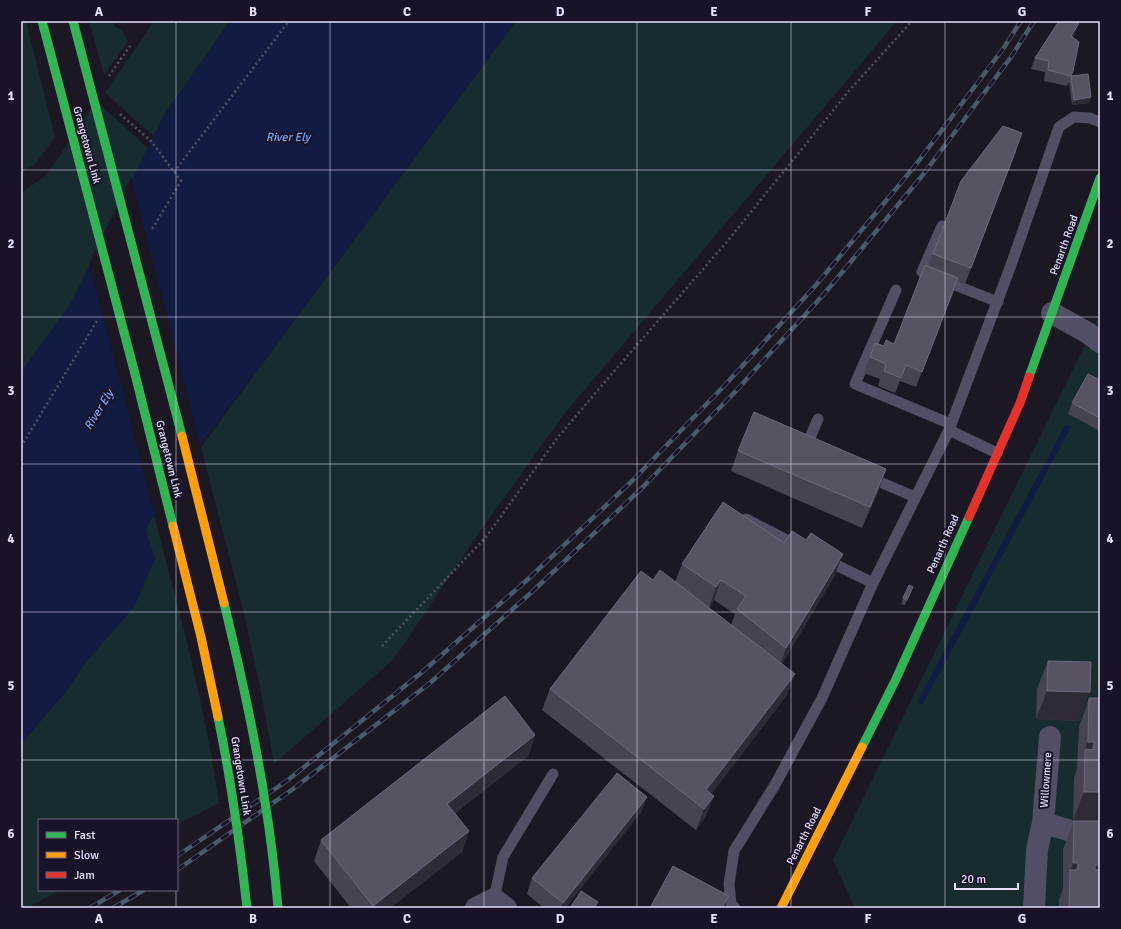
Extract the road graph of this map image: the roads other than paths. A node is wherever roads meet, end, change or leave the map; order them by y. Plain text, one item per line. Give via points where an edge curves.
1 (42, 21) edge
2 (73, 21) edge
3 (1100, 122) edge
4 (1100, 178) edge
5 (942, 226) edge
6 (896, 290) dead end
7 (998, 302) junction
8 (1052, 313) junction
9 (1100, 342) edge
10 (818, 419) dead end
11 (950, 427) junction
12 (997, 453) junction
13 (812, 454) edge
14 (856, 472) edge
15 (915, 497) junction
16 (736, 514) edge
17 (873, 583) junction
18 (1050, 737) dead end
19 (553, 774) dead end
20 (1043, 823) junction
21 (1100, 839) edge
22 (492, 905) edge
23 (247, 908) edge
24 (278, 908) edge
25 (735, 908) edge
26 (781, 908) edge
27 (1034, 908) edge

1 - 23 main road, Grangetown Link, bridge via 201,637 225,750
2 - 24 main road, Grangetown Link, bridge via 226,607 261,776
3 - 7 lane via 1090,118 1074,117 1059,127
4 - 8 main road, Penarth Road
5 - 7 lane via 922,272
6 - 11 lane via 855,384
7 - 11 lane
8 - 9 street
8 - 12 main road, Penarth Road via 1020,403
10 - 13 lane via 805,450
11 - 12 lane
11 - 15 lane
12 - 26 main road, Penarth Road via 896,680
14 - 15 lane
15 - 17 lane
16 - 17 lane
17 - 25 lane via 822,698 776,783 734,851 729,884 731,904
18 - 20 street, Willowmere
19 - 22 lane via 503,857
20 - 21 street, Willowmere
20 - 27 street, Willowmere via 1037,849

